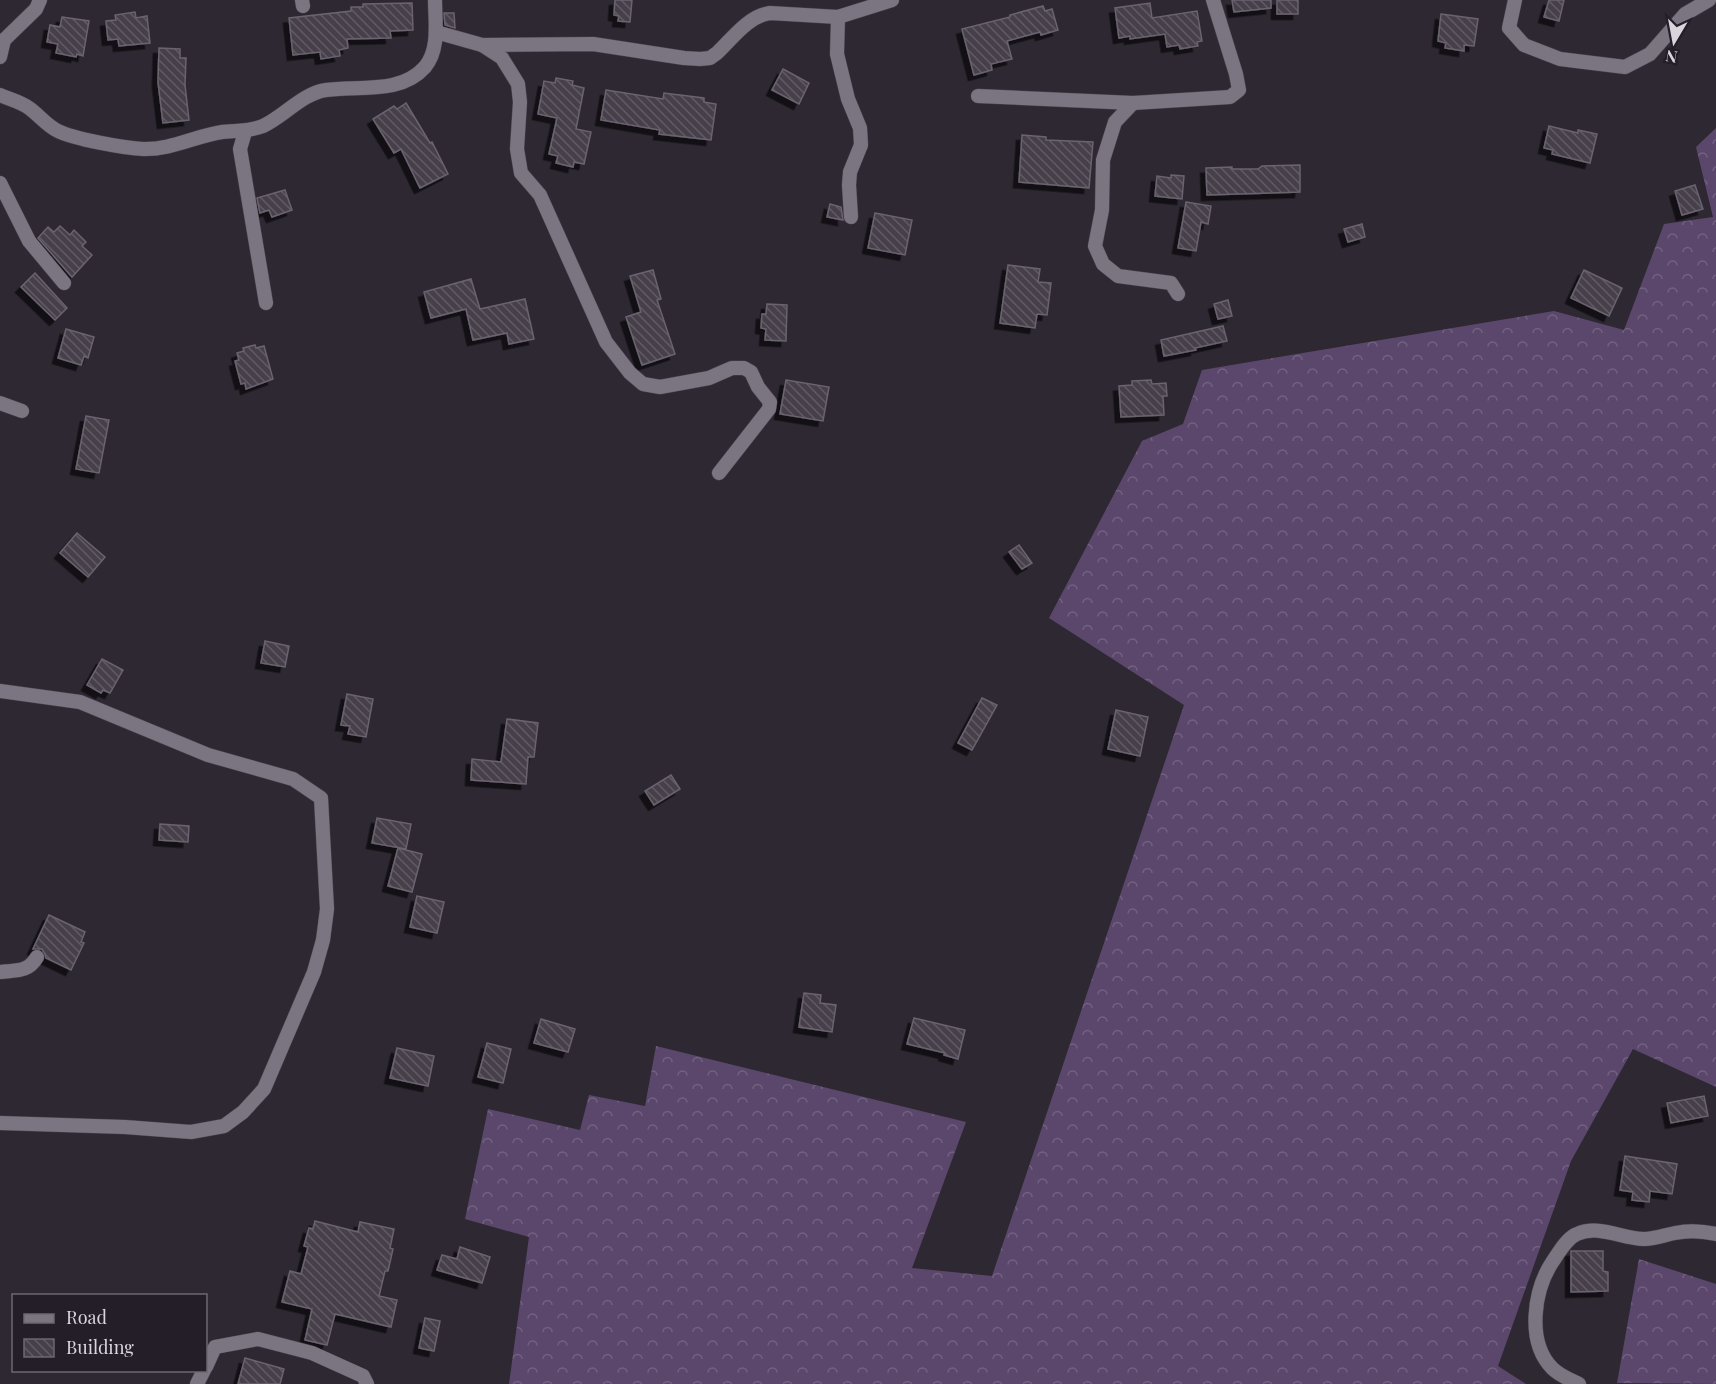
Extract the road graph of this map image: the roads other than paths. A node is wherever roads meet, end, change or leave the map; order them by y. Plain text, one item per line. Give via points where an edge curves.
1 (40, 0) edge
2 (435, 0) edge
3 (892, 0) edge
4 (1213, 0) edge
5 (1515, 0) edge
6 (1709, 0) edge
7 (838, 17) junction
8 (435, 32) junction
9 (2, 41) edge
10 (482, 45) junction
11 (0, 57) edge
12 (0, 95) edge
13 (978, 96) dead end
14 (1133, 103) junction
15 (245, 132) junction
16 (0, 183) edge
17 (851, 217) dead end
18 (64, 284) dead end
19 (1178, 294) dead end
20 (266, 303) dead end
21 (0, 403) edge
22 (22, 411) dead end
23 (719, 473) dead end
24 (0, 691) edge
25 (37, 957) dead end
26 (0, 972) edge
27 (0, 1123) edge
28 (1716, 1234) edge
29 (207, 1365) edge
30 (367, 1384) edge
31 (1579, 1384) edge

1 - 9 street via 36,9
2 - 8 street
3 - 7 street
4 - 14 street via 1239,90 1230,97
5 - 6 street via 1509,28 1524,45 1560,59 1625,67 1650,54 1686,14
7 - 10 street via 762,14 717,53 700,59 593,44
7 - 17 street via 837,54 860,128 861,145 850,172
8 - 10 street
8 - 15 street via 434,48 426,66 406,81 372,89 324,90
9 - 11 street
10 - 23 street via 502,58 518,84 517,149 521,173 540,195 606,342 630,373 644,384 660,387 744,368 751,372 770,402 769,409
12 - 15 street via 27,106 57,131 142,149 171,147 225,131
13 - 14 street
14 - 19 street via 1115,122 1102,160 1102,210 1095,246 1103,264 1118,276 1171,283
15 - 20 street via 240,149
16 - 18 street via 29,241
21 - 22 street
24 - 27 street via 80,702 208,755 293,779 321,798 327,909 314,972 264,1089 224,1126 191,1132
25 - 26 street via 33,965 20,971
28 - 31 street via 1677,1232 1643,1239 1591,1230 1575,1234 1559,1251 1537,1296 1539,1345 1550,1366
29 - 30 street via 215,1347 258,1339 312,1353 363,1376

